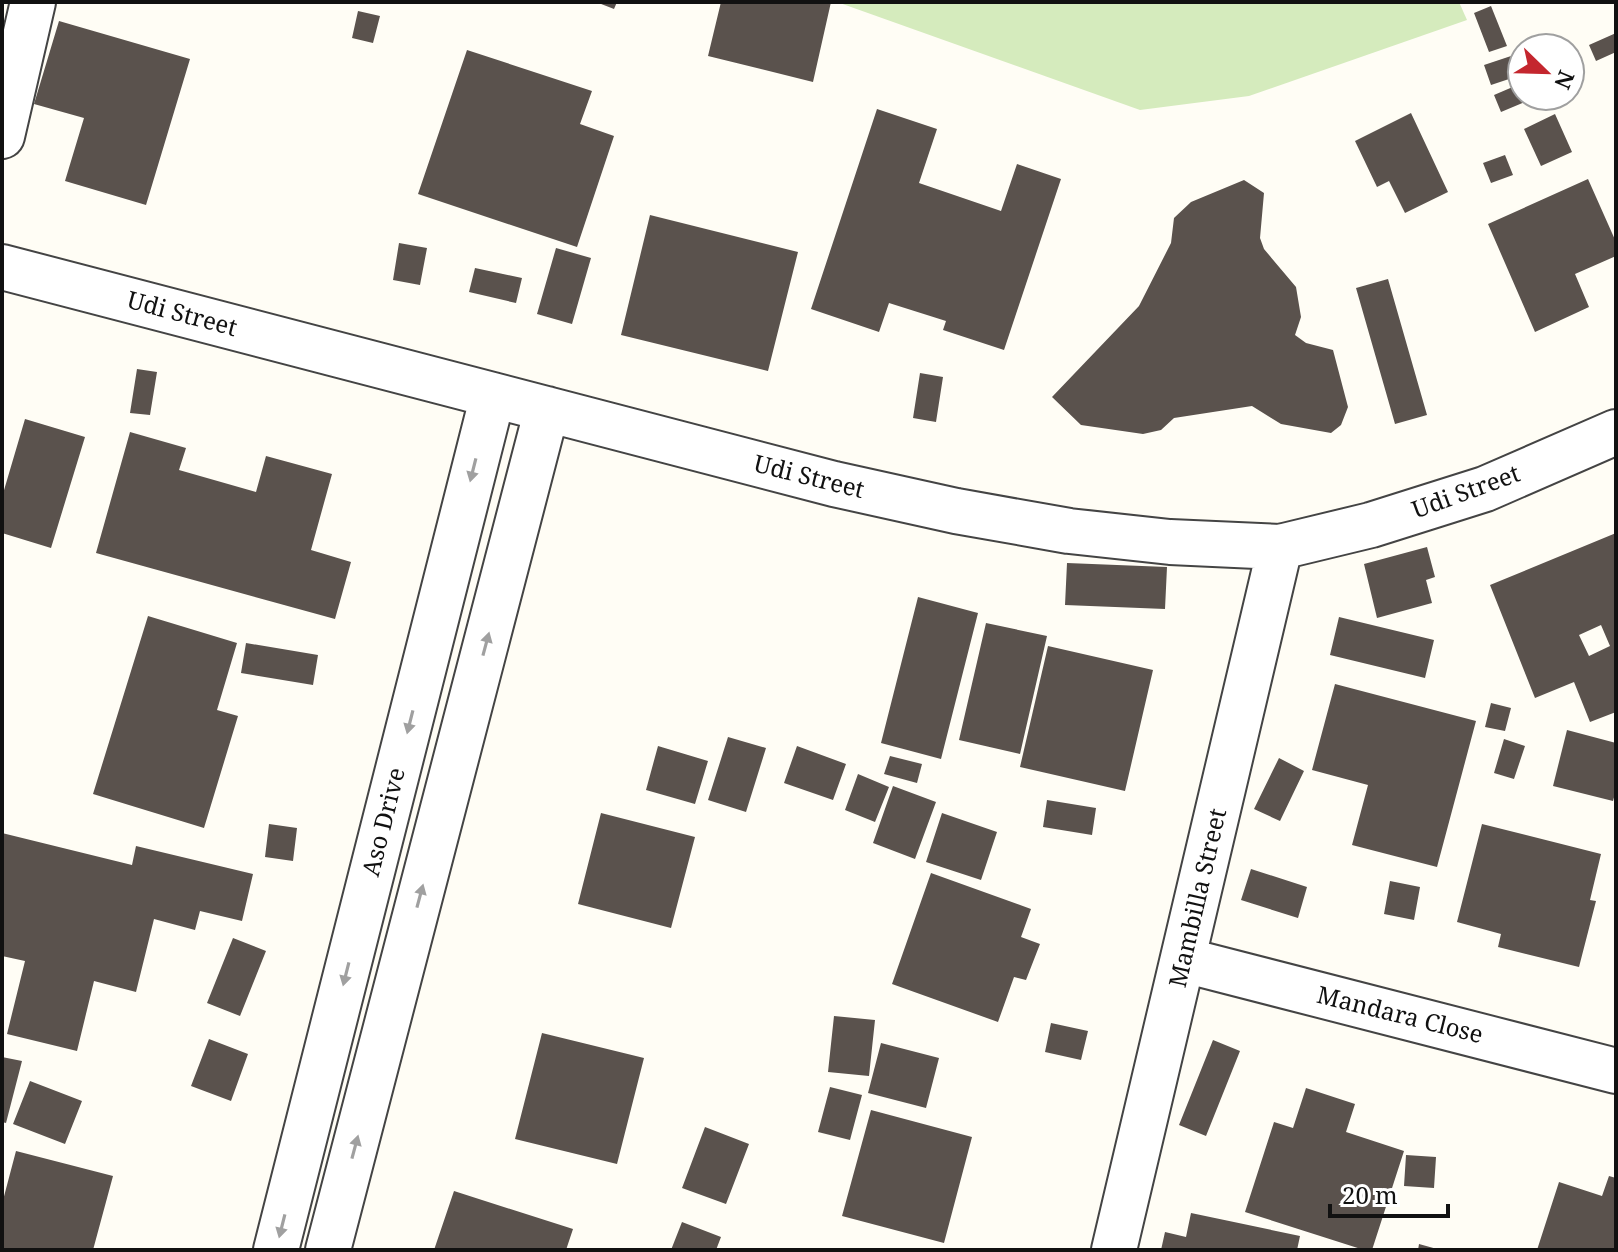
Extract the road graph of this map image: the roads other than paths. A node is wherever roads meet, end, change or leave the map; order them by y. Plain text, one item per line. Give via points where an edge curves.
1 (33, 2) edge
2 (2, 136) edge
3 (2, 267) edge
4 (493, 395) junction
5 (547, 409) junction
6 (1616, 432) edge
7 (1280, 547) junction
8 (1184, 960) junction
9 (1616, 1071) edge
10 (276, 1250) edge
11 (328, 1250) edge
12 (1114, 1250) edge

1 - 2 street
3 - 4 street, Udi Street
4 - 5 street, Udi Street
4 -> 10 street, Aso Drive
5 - 7 street, Udi Street via 956,511 1069,531
11 -> 5 street
6 - 7 street, Udi Street via 1485,489
7 - 8 street, Mambilla Street
8 - 9 street, Mandara Close
8 - 12 street, Mambilla Street

